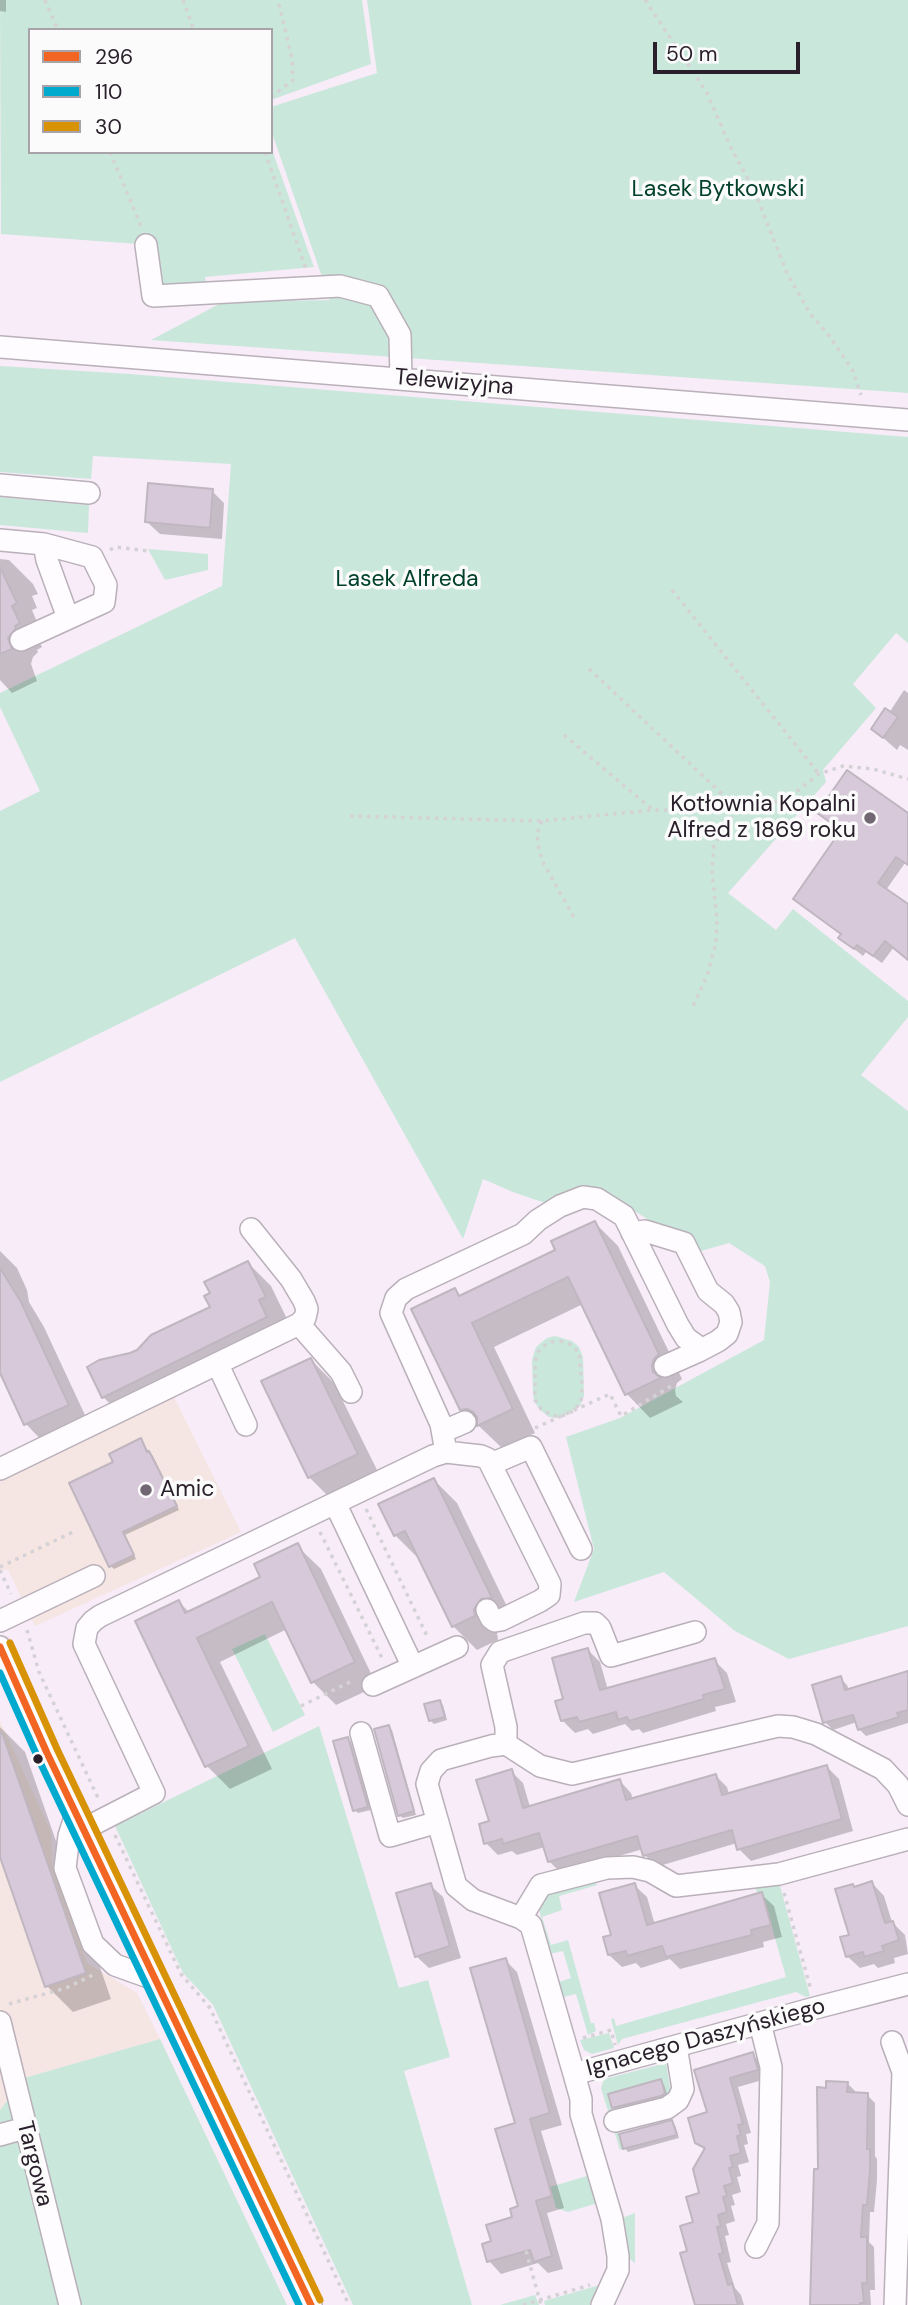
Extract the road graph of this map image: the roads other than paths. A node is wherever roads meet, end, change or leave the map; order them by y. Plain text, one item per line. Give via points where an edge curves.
1 (146, 245) road end
2 (0, 347) edge
3 (401, 379) junction
4 (908, 420) edge
5 (0, 485) edge
6 (89, 493) dead end
7 (0, 540) edge
8 (44, 544) junction
9 (68, 618) junction
10 (21, 640) dead end
11 (251, 1228) dead end
12 (632, 1233) junction
13 (299, 1324) junction
14 (699, 1351) junction
15 (218, 1365) junction
16 (669, 1375) road end
17 (351, 1392) dead end
18 (466, 1422) dead end
19 (246, 1425) dead end
20 (445, 1442) junction
21 (491, 1464) junction
22 (0, 1469) edge
23 (335, 1503) junction
24 (581, 1549) dead end
25 (94, 1576) dead end
26 (487, 1610) dead end
27 (9, 1616) edge
28 (695, 1632) dead end
29 (0, 1647) edge
30 (457, 1647) dead end
31 (413, 1667) junction
32 (5, 1673) edge
33 (367, 1681) road end
34 (361, 1733) dead end
35 (506, 1744) junction
36 (908, 1805) edge
37 (80, 1821) junction
38 (438, 1822) junction
39 (908, 1839) edge
40 (521, 1918) junction
41 (157, 1980) junction
42 (908, 1984) edge
43 (0, 2022) edge
44 (761, 2023) junction
45 (892, 2042) dead end
46 (676, 2046) junction
47 (574, 2074) junction
48 (615, 2121) dead end
49 (25, 2128) junction
50 (0, 2135) edge
51 (756, 2247) dead end
52 (69, 2305) edge
53 (311, 2305) edge
54 (602, 2305) edge
55 (895, 2305) edge

1 - 3 street via 153,296 340,286 378,296 400,335
2 - 3 street, Telewizyjna
3 - 4 street, Telewizyjna
5 - 6 street
7 - 8 street
8 - 9 street
8 - 9 street via 92,557 106,585 104,602
9 - 10 street
11 - 13 street via 304,1301 307,1309
12 - 14 street via 678,1325
12 - 14 street via 645,1230 684,1243 708,1291 729,1312 727,1334
12 - 20 street via 624,1216 597,1199 583,1198 396,1298 391,1313
13 - 15 street
13 - 17 street via 341,1372
14 - 16 street
15 - 19 street
15 - 22 street
18 - 20 street
20 - 21 street
20 - 23 street via 433,1455
21 - 24 street via 531,1447
21 - 26 street via 550,1584 549,1595 501,1620 495,1621
23 - 31 street
23 - 37 street via 100,1616 87,1628 84,1644 154,1793 107,1818
25 - 27 street
28 - 35 street via 611,1656 600,1628 584,1623 499,1652 492,1665
29 - 32 street
30 - 31 street
31 - 33 street
32 - 37 street
34 - 38 street via 390,1836
35 - 36 street via 540,1766 572,1774 778,1726 793,1727 883,1769
35 - 38 street via 441,1760 431,1771 427,1784
37 - 41 street
37 - 41 street via 69,1836 65,1868 93,1944 116,1965
38 - 40 street via 456,1886 474,1900
39 - 40 street via 779,1874 676,1886 649,1871 607,1868 541,1885
40 - 47 street via 531,1925
41 - 53 street
42 - 44 street, Ignacego Daszyńskiego
43 - 49 street, Targowa
44 - 46 street, Ignacego Daszyńskiego
44 - 51 street via 771,2067 768,2223
45 - 55 street via 903,2072
46 - 47 street, Ignacego Daszyńskiego
46 - 48 street via 683,2089 678,2100 667,2108
47 - 54 street, Ignacego Daszyńskiego via 618,2256 618,2270
49 - 50 street
49 - 52 street, Targowa

